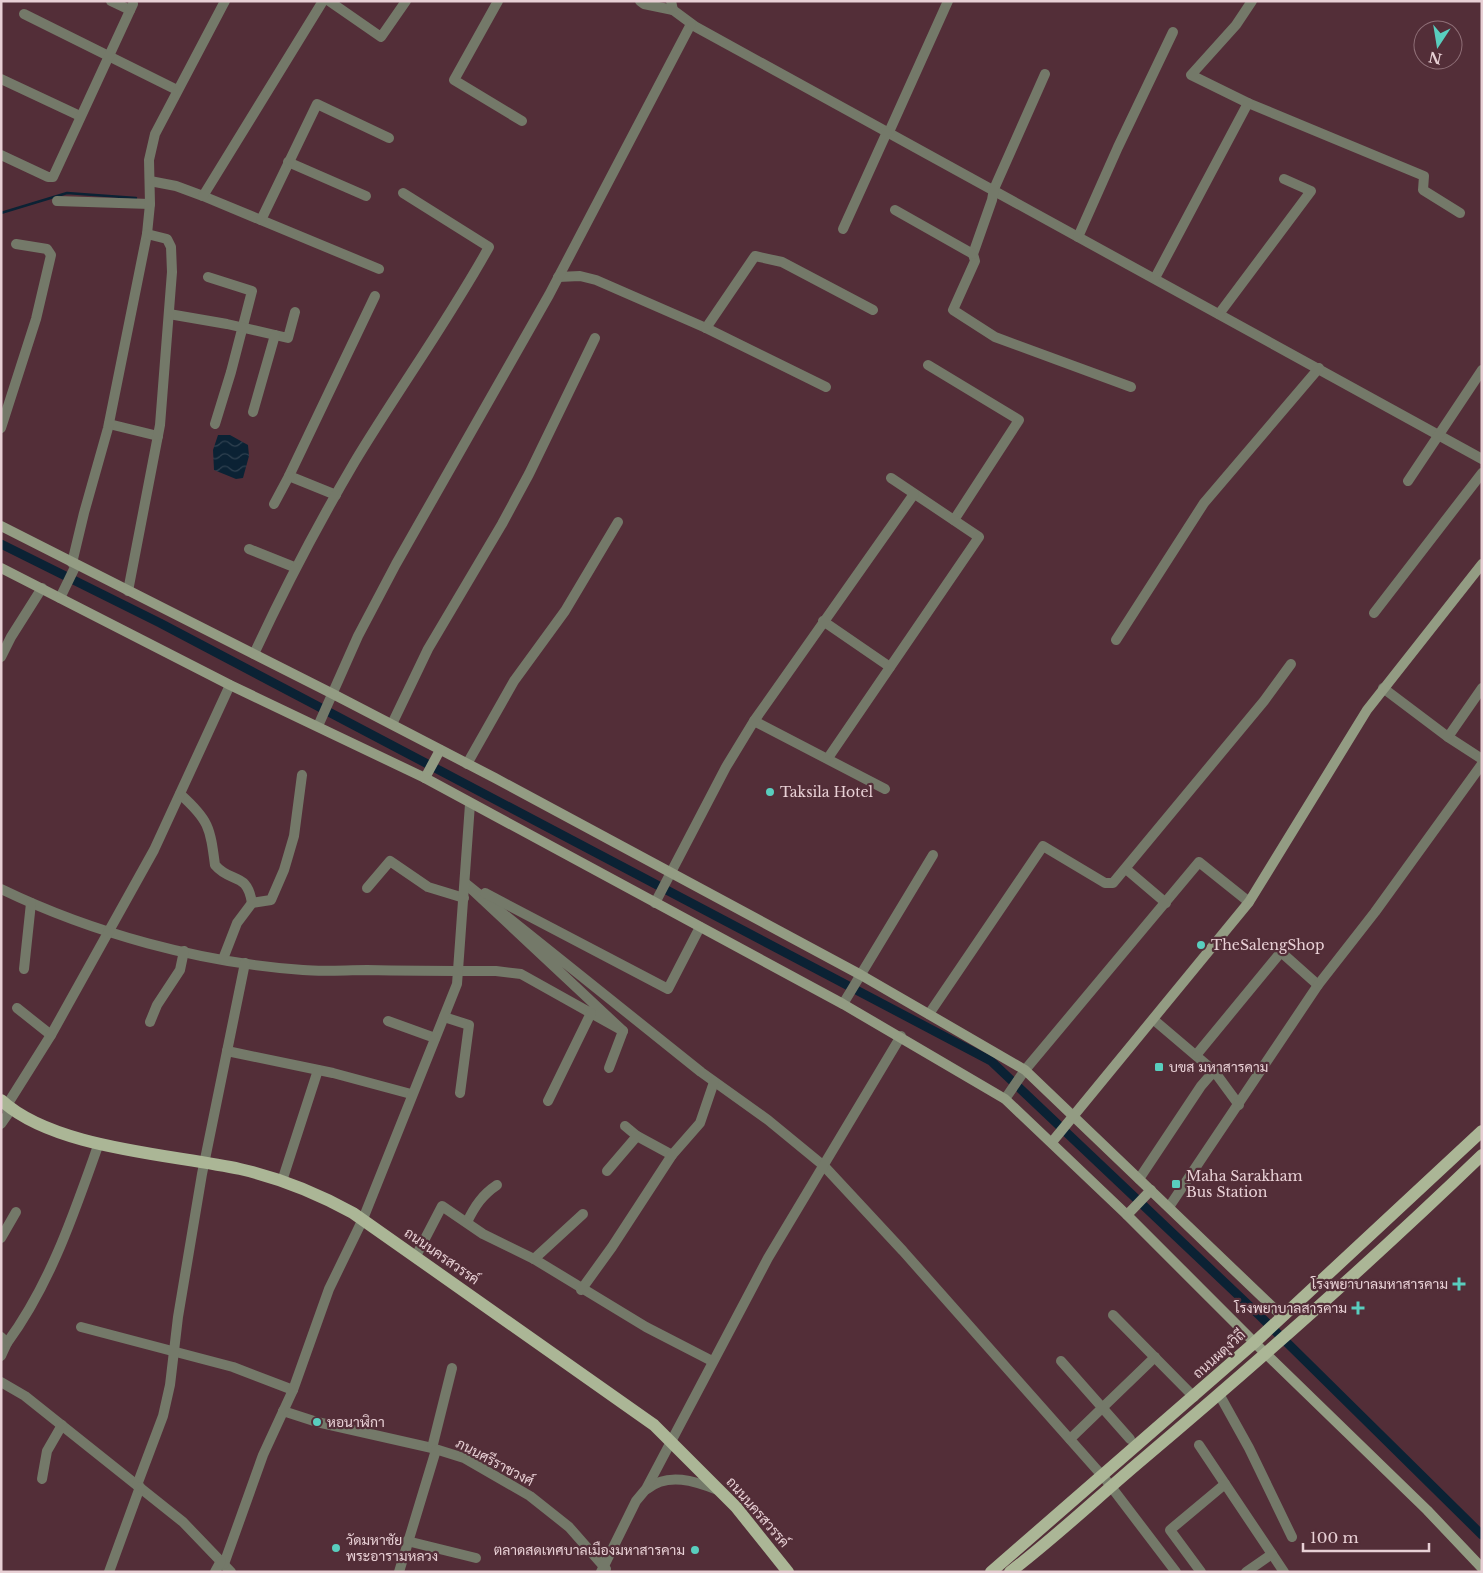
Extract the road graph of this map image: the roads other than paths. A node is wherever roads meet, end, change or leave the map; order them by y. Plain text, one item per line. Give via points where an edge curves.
1 (111, 1) edge
2 (225, 1) edge
3 (323, 1) edge
4 (328, 1) edge
5 (406, 1) edge
6 (498, 1) edge
7 (640, 1) edge
8 (948, 1) edge
9 (1252, 1) edge
10 (672, 6) edge
11 (24, 14) dead end
12 (691, 24) junction
13 (1173, 32) dead end
14 (110, 55) junction
15 (1045, 74) dead end
16 (1, 79) edge
17 (176, 90) junction
18 (1248, 103) junction
19 (80, 116) junction
20 (522, 122) dead end
21 (888, 132) junction
22 (390, 138) dead end
23 (1, 155) edge
24 (288, 162) junction
25 (1284, 179) dead end
26 (150, 181) junction
27 (994, 189) junction
28 (403, 193) dead end
29 (203, 196) junction
30 (366, 196) dead end
31 (57, 201) dead end
32 (150, 204) junction
33 (895, 210) dead end
34 (1460, 213) dead end
35 (261, 220) junction
36 (843, 229) dead end
37 (147, 234) junction
38 (1078, 237) junction
39 (16, 244) dead end
40 (973, 254) junction
41 (379, 269) dead end
42 (208, 277) dead end
43 (558, 277) junction
44 (1154, 278) junction
45 (375, 296) dead end
46 (872, 310) dead end
47 (295, 312) dead end
48 (169, 314) junction
49 (1219, 314) junction
50 (242, 328) junction
51 (706, 328) junction
52 (275, 335) junction
53 (595, 338) dead end
54 (928, 365) dead end
55 (1319, 368) junction
56 (1482, 370) edge
57 (826, 387) dead end
58 (1131, 387) dead end
59 (253, 412) dead end
60 (109, 424) junction
61 (215, 424) dead end
62 (1, 428) edge
63 (1440, 435) junction
64 (158, 436) junction
65 (1482, 460) edge
66 (1482, 473) edge
67 (289, 476) junction
68 (890, 478) dead end
69 (1408, 481) dead end
70 (914, 494) junction
71 (336, 495) junction
72 (274, 504) dead end
73 (954, 520) junction
74 (618, 522) dead end
75 (2, 528) edge
76 (249, 549) dead end
77 (74, 564) junction
78 (1482, 564) edge
79 (294, 567) junction
80 (1, 568) edge
81 (42, 588) junction
82 (128, 591) junction
83 (60, 598) junction
84 (1374, 613) dead end
85 (823, 621) junction
86 (1116, 640) dead end
87 (254, 654) junction
88 (1, 657) edge
89 (1291, 664) dead end
90 (890, 667) junction
91 (230, 684) junction
92 (1383, 688) junction
93 (1482, 688) edge
94 (333, 694) junction
95 (754, 721) junction
96 (392, 724) junction
97 (318, 726) junction
98 (1448, 737) junction
99 (440, 750) junction
100 (828, 758) junction
101 (1482, 759) edge
102 (466, 764) junction
103 (1482, 764) edge
104 (302, 775) dead end
105 (425, 778) junction
106 (885, 789) dead end
107 (180, 794) junction
108 (470, 804) junction
109 (932, 855) dead end
110 (1126, 869) junction
111 (671, 872) junction
112 (465, 883) junction
113 (367, 888) dead end
114 (1, 889) edge
115 (464, 898) junction
116 (1249, 902) junction
117 (31, 903) junction
118 (252, 903) junction
119 (655, 903) junction
120 (1166, 903) junction
121 (700, 927) junction
122 (109, 932) junction
123 (184, 951) junction
124 (223, 959) junction
125 (245, 963) junction
126 (24, 969) dead end
127 (460, 971) junction
128 (861, 975) junction
129 (1318, 984) junction
130 (843, 1004) junction
131 (17, 1008) dead end
132 (591, 1013) junction
133 (929, 1014) junction
134 (444, 1017) junction
135 (1154, 1020) junction
136 (388, 1021) dead end
137 (150, 1022) dead end
138 (623, 1031) junction
139 (51, 1036) junction
140 (901, 1036) junction
141 (435, 1038) junction
142 (227, 1051) junction
143 (1196, 1054) junction
144 (609, 1068) dead end
145 (318, 1070) junction
146 (1025, 1070) junction
147 (1214, 1071) junction
148 (714, 1082) junction
149 (460, 1093) dead end
150 (411, 1094) junction
151 (1005, 1099) junction
152 (548, 1101) dead end
153 (4, 1102) edge
154 (1238, 1105) junction
155 (1074, 1115) junction
156 (1, 1124) edge
157 (625, 1126) dead end
158 (1482, 1132) edge
159 (636, 1136) junction
160 (1052, 1142) junction
161 (99, 1143) junction
162 (672, 1155) junction
163 (1482, 1155) edge
164 (204, 1163) junction
165 (824, 1166) junction
166 (607, 1171) dead end
167 (1139, 1179) junction
168 (282, 1181) junction
169 (497, 1185) dead end
170 (1151, 1190) junction
171 (1169, 1207) junction
172 (16, 1212) dead end
173 (583, 1214) dead end
174 (1128, 1215) junction
175 (363, 1219) junction
176 (468, 1222) junction
177 (1, 1238) edge
178 (416, 1256) junction
179 (534, 1259) junction
180 (581, 1290) junction
181 (1113, 1315) dead end
182 (1279, 1319) junction
183 (81, 1328) dead end
184 (1258, 1339) junction
185 (4, 1340) edge
186 (174, 1351) junction
187 (1269, 1351) junction
188 (1, 1356) edge
189 (1155, 1357) junction
190 (712, 1361) junction
191 (1061, 1361) dead end
192 (452, 1368) dead end
193 (1, 1382) edge
194 (293, 1390) junction
195 (1219, 1394) junction
196 (1194, 1396) junction
197 (1102, 1407) junction
198 (283, 1411) junction
199 (62, 1425) junction
200 (1130, 1439) dead end
201 (671, 1440) junction
202 (1070, 1440) junction
203 (1199, 1445) dead end
204 (434, 1449) junction
205 (1102, 1476) junction
206 (42, 1479) dead end
207 (1225, 1484) junction
208 (138, 1486) junction
209 (1111, 1486) junction
210 (646, 1489) junction
211 (721, 1492) junction
212 (1292, 1537) dead end
213 (407, 1541) junction
214 (1272, 1554) junction
215 (476, 1558) dead end
216 (226, 1566) edge
217 (1482, 1568) edge
218 (604, 1570) edge
219 (109, 1572) edge
220 (215, 1572) edge
221 (399, 1572) edge
222 (788, 1572) edge
223 (991, 1572) edge
224 (1010, 1572) edge
225 (1176, 1572) edge
226 (1201, 1572) edge
227 (1246, 1572) edge
228 (1284, 1572) edge

1 - 14 street via 132,7
2 - 17 street
3 - 29 street
4 - 5 street via 381,37
6 - 20 street via 454,80
7 - 10 street
8 - 21 street
9 - 18 street via 1236,25 1191,75
10 - 12 street
11 - 14 street
12 - 21 street
12 - 43 street
13 - 38 street
14 - 17 street
14 - 19 street
15 - 27 street
16 - 19 street
17 - 26 street via 154,134 148,160
18 - 34 street via 1424,176 1423,190
18 - 44 street
19 - 23 street via 53,177
21 - 27 street
21 - 36 street
22 - 24 street via 317,104
24 - 30 street
24 - 35 street
25 - 49 street via 1311,192
26 - 29 street
26 - 32 street
27 - 38 street
27 - 40 street
28 - 71 street via 489,247
29 - 35 street
31 - 32 street
32 - 37 street
33 - 40 street
35 - 41 street
37 - 48 street via 167,239 171,247
37 - 60 street
38 - 44 street
39 - 62 street via 47,249 51,255 36,319
40 - 58 street via 975,261 953,310 995,337
42 - 50 street via 252,291
43 - 51 street via 580,276 596,280
43 - 94 street via 396,564 358,636
44 - 49 street
45 - 67 street
46 - 51 street via 782,262 755,256
47 - 52 street via 288,338
48 - 50 street
48 - 64 street
49 - 55 street
50 - 52 street
50 - 61 street
51 - 57 street
52 - 59 street
53 - 96 street via 525,482 428,649
54 - 73 street via 1019,420
55 - 63 street
55 - 86 street via 1204,503
56 - 63 street
60 - 64 street
60 - 77 street via 84,513
63 - 65 street
63 - 69 street
64 - 82 street
66 - 84 street
67 - 71 street
67 - 72 street
68 - 70 street
70 - 73 street
70 - 85 street
71 - 79 street
73 - 90 street via 979,537
74 - 102 street via 565,611 514,682
75 - 77 street
76 - 79 street
77 - 82 street
77 - 83 street
78 - 92 street
79 - 87 street
80 - 81 street
81 - 83 street
81 - 88 street
82 - 87 street
83 - 91 street
85 - 90 street
85 - 95 street
87 - 94 street
89 - 110 street via 1264,702
90 - 100 street
91 - 97 street
91 - 107 street
92 - 98 street
92 - 116 street
93 - 98 street
94 - 96 street
94 - 97 street
95 - 100 street
95 - 111 street
96 - 99 street
97 - 105 street
98 - 101 street
99 - 102 street
99 - 105 street
100 - 106 street
102 - 111 street
103 - 129 street via 1375,912
104 - 118 street via 294,836 284,870 271,900
105 - 108 street
107 - 118 street via 207,822 215,865 245,883
107 - 122 street via 154,850
108 - 112 street
108 - 119 street
109 - 128 street
110 - 120 street
110 - 133 street via 1113,883 1105,883 1043,846
111 - 119 street
111 - 128 street
112 - 115 street
112 - 121 street via 668,989
112 - 138 street
112 - 148 street
113 - 115 street via 390,861 428,888
114 - 117 street
115 - 127 street
116 - 120 street via 1199,862
116 - 135 street
117 - 122 street
117 - 126 street
118 - 124 street via 237,923
119 - 121 street
120 - 146 street
121 - 130 street
122 - 123 street
122 - 139 street
123 - 124 street
123 - 137 street via 180,970
124 - 125 street
125 - 127 street via 304,970
125 - 142 street
127 - 132 street via 521,974
127 - 134 street
128 - 130 street
128 - 133 street
129 - 143 street via 1281,952
129 - 154 street
130 - 140 street
131 - 139 street
132 - 138 street
132 - 152 street
133 - 146 street
134 - 141 street
134 - 149 street via 469,1025
135 - 143 street
135 - 155 street
136 - 141 street
138 - 144 street
139 - 153 street
140 - 151 street
140 - 165 street
141 - 150 street
142 - 145 street
142 - 164 street
143 - 147 street
145 - 150 street
145 - 168 street
146 - 151 street
146 - 155 street
147 - 154 street
147 - 167 street
148 - 162 street via 700,1123
148 - 165 street via 768,1120
150 - 175 street
151 - 160 street
153 - 156 street via 8,1114
153 - 161 main road, ถนนนครสวรรค์ via 52,1130
154 - 171 street
155 - 160 street
155 - 167 street
157 - 159 street
158 - 182 main road, ถนนผดุงวิถี
159 - 162 street
159 - 166 street
160 - 174 street
161 - 164 main road, ถนนนครสวรรค์
161 - 185 street via 58,1256 28,1314
162 - 180 street
163 - 187 main road
164 - 168 main road, ถนนนครสวรรค์
164 - 186 street
165 - 190 street via 768,1258
165 - 202 street
167 - 170 street
168 - 175 main road, ถนนนครสวรรค์ via 322,1196
169 - 176 street via 477,1202
170 - 171 street
170 - 174 street
171 - 182 street
172 - 177 street
173 - 179 street
174 - 184 street
175 - 178 main road, ถนนนครสวรรค์
175 - 194 street via 329,1289
176 - 178 street via 442,1206
176 - 179 street via 483,1234
178 - 201 main road, ถนนนครสวรรค์
179 - 180 street
180 - 190 street
181 - 189 street
182 - 184 main road, ถนนผดุงวิถี
183 - 186 street
184 - 187 street
184 - 196 main road, ถนนผดุงวิถี
185 - 188 street
186 - 194 street via 233,1367
186 - 208 street via 163,1416
187 - 195 main road
187 - 217 street
189 - 196 street
189 - 197 street
190 - 201 street
191 - 197 street
192 - 204 street
193 - 199 street
194 - 198 street
195 - 209 main road
195 - 212 street
196 - 205 main road, ถนนผดุงวิถี
197 - 200 street
197 - 202 street
198 - 204 street, ภนนศรีราชวงศ์
198 - 216 street via 263,1455
199 - 206 street via 47,1451
199 - 208 street
201 - 210 street
201 - 211 main road, ถนนนครสวรรค์
202 - 205 street
203 - 207 street
204 - 213 street
204 - 218 street, ภนนศรีราชวงศ์ via 464,1458 530,1496 569,1527
205 - 209 street
205 - 223 main road, ถนนผดุงวิถี
207 - 214 street
207 - 226 street via 1170,1530
208 - 216 street via 183,1522
208 - 219 street
209 - 224 main road via 1057,1536
209 - 225 street
210 - 211 street via 667,1479 681,1479 699,1482
210 - 218 street via 636,1501
211 - 222 main road, ถนนนครสวรรค์
213 - 215 street
213 - 221 street
214 - 227 street
214 - 228 street
216 - 220 street

